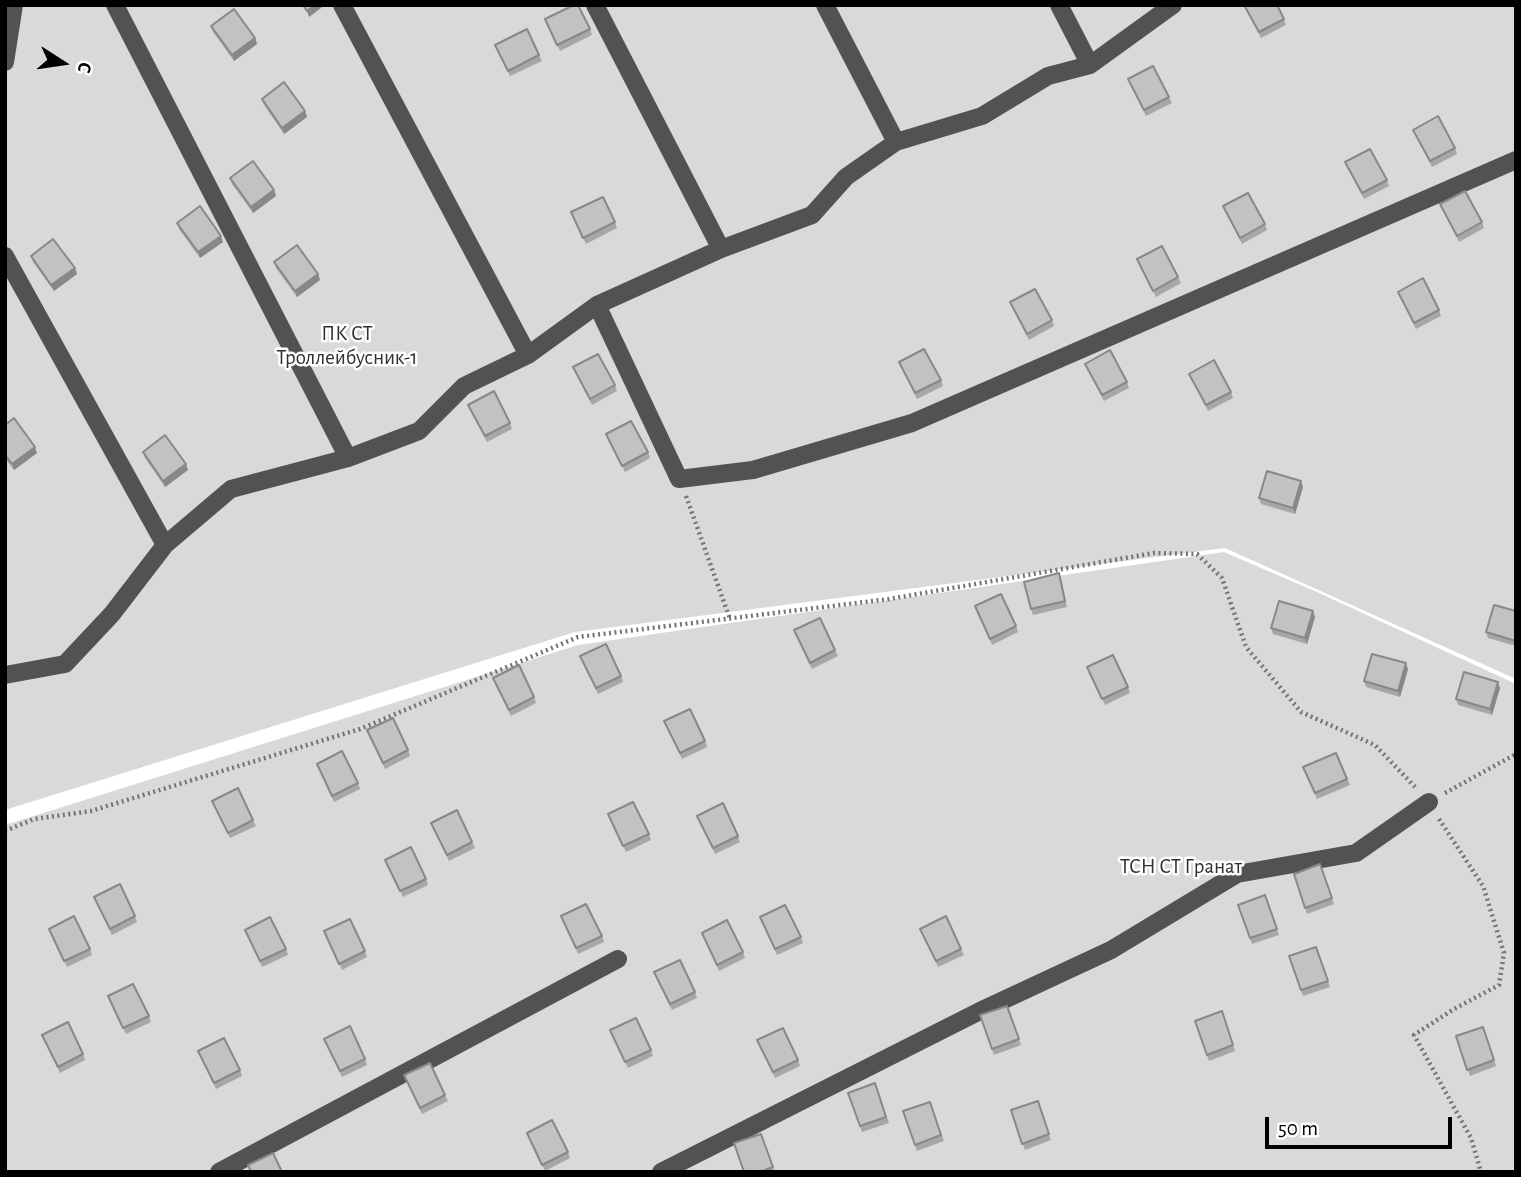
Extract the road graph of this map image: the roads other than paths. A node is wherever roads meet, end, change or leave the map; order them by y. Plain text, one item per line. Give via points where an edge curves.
1 (14, 5) edge
2 (115, 5) edge
3 (342, 5) edge
4 (595, 5) edge
5 (825, 5) edge
6 (1059, 5) edge
7 (1173, 5) edge
8 (5, 62) edge
9 (1090, 65) junction
10 (896, 142) junction
11 (1516, 160) edge
12 (721, 249) junction
13 (5, 256) edge
14 (597, 305) junction
15 (528, 355) junction
16 (348, 458) junction
17 (165, 544) junction
18 (5, 674) edge
19 (1429, 802) road end
20 (618, 959) dead end
21 (219, 1172) edge
22 (661, 1172) edge

1 - 8 lane
2 - 16 lane
3 - 15 lane
4 - 12 lane
5 - 10 lane
6 - 9 lane
7 - 9 lane
9 - 10 lane via 1048,76 982,116
10 - 12 lane via 846,177 811,215
11 - 14 lane via 912,423 753,470 679,479
12 - 14 lane
13 - 17 lane
14 - 15 lane
15 - 16 lane via 464,386 419,430
16 - 17 lane via 231,489
17 - 18 lane via 112,614 65,664
19 - 22 lane via 1356,852 1237,874 1111,950
20 - 21 lane

